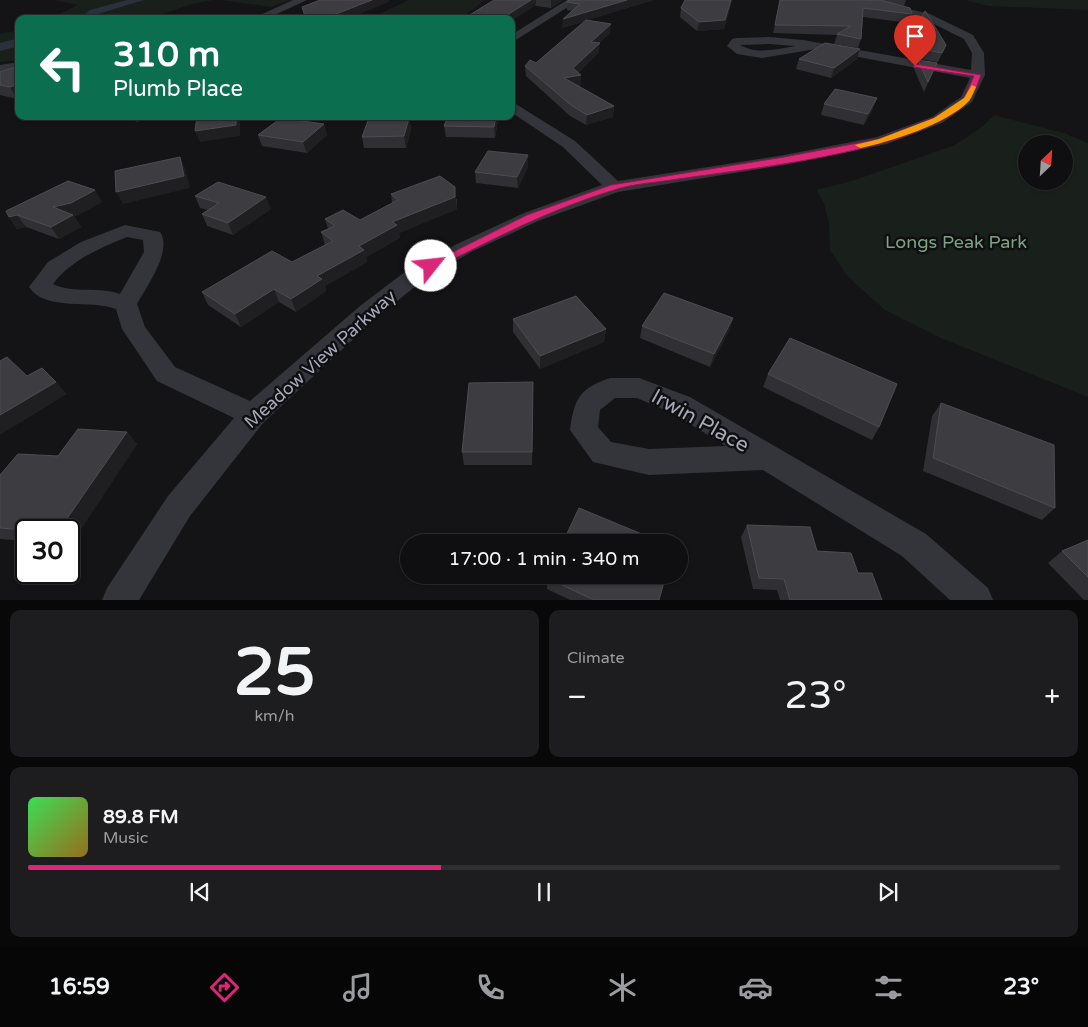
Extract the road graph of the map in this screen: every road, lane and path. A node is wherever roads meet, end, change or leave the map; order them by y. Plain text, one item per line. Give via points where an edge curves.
1 (302, 0) edge
2 (574, 0) edge
3 (856, 0) edge
4 (266, 15) edge
5 (515, 37) edge
6 (815, 46) junction
7 (15, 67) edge
8 (0, 69) edge
9 (978, 75) junction
10 (515, 108) edge
11 (614, 187) junction
12 (126, 304) junction
13 (253, 415) junction
14 (766, 458) junction
15 (119, 600) edge
16 (976, 600) edge

1 - 4 street
2 - 5 street
3 - 9 street, Meadow View Parkway via 906,10 968,37 978,52
6 - 6 street via 751,40 736,42 732,46 740,52 760,56
6 - 9 street
7 - 8 street
9 - 11 street, Meadow View Parkway via 967,99 937,120 881,141
10 - 11 street via 569,144
11 - 13 street, Meadow View Parkway via 531,217 414,276 368,312
12 - 12 street via 154,252 153,236 125,232 88,246 55,267 40,287 60,296 107,297
12 - 13 street via 134,329 166,374
13 - 15 street, Meadow View Parkway via 179,506
14 - 14 street, Irwin Place via 649,462 603,453 584,430 587,405 610,388 639,388 681,406
14 - 16 street, Irwin Place via 914,545

